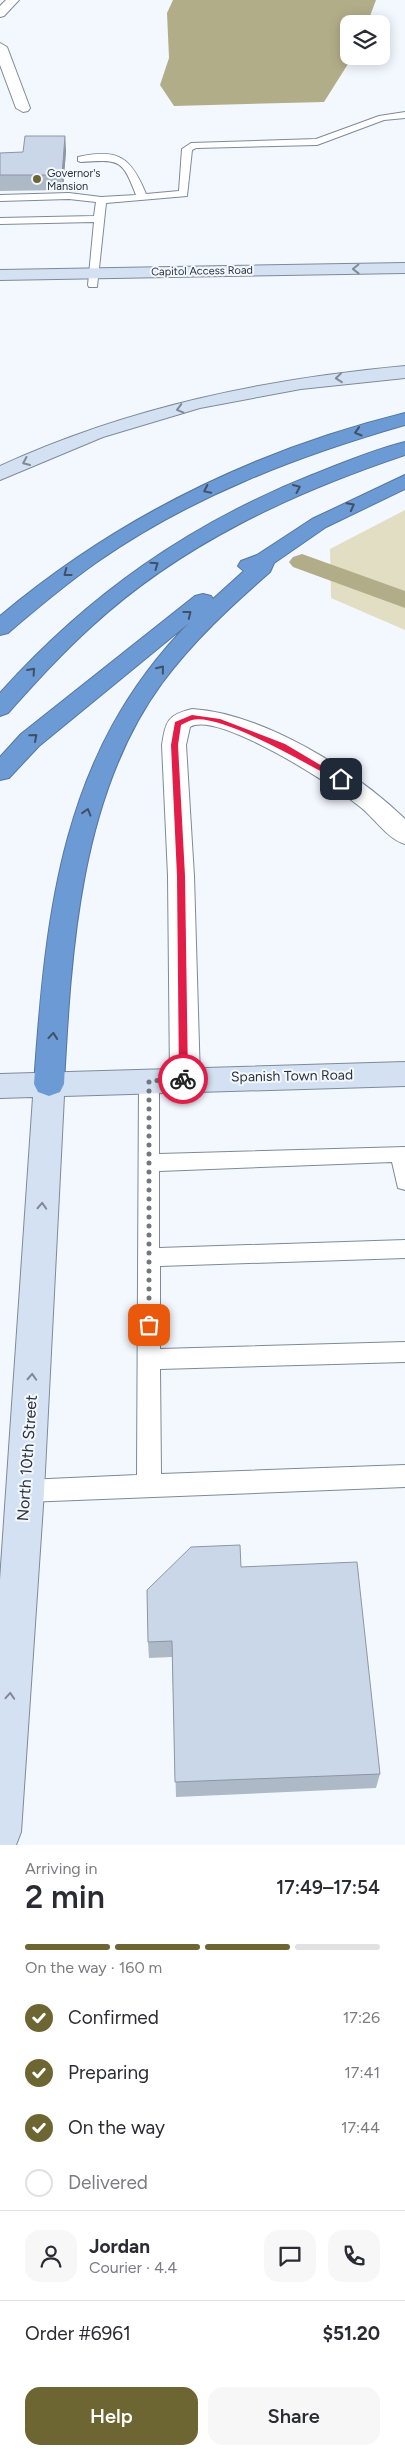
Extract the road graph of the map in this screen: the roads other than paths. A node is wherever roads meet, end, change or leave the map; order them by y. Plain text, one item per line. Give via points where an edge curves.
1 (14, 0) edge
2 (0, 13) edge
3 (0, 46) edge
4 (23, 108) dead end
5 (405, 115) edge
6 (81, 158) dead end
7 (142, 197) junction
8 (0, 198) edge
9 (101, 200) junction
10 (99, 219) junction
11 (0, 220) edge
12 (405, 268) edge
13 (0, 275) edge
14 (94, 279) junction
15 (405, 280) edge
16 (0, 287) edge
17 (405, 372) edge
18 (405, 419) edge
19 (405, 448) edge
20 (0, 474) edge
21 (405, 481) edge
22 (265, 560) junction
23 (0, 628) edge
24 (0, 708) edge
25 (0, 772) edge
26 (405, 835) edge
27 (405, 1074) edge
28 (185, 1079) junction
29 (149, 1081) junction
30 (49, 1084) junction
31 (0, 1086) edge
32 (149, 1163) junction
33 (405, 1182) edge
34 (405, 1249) edge
35 (149, 1257) junction
36 (405, 1352) edge
37 (149, 1359) junction
38 (405, 1476) edge
39 (149, 1486) junction
40 (26, 1491) junction
41 (0, 1832) edge

1 - 2 street
3 - 4 street
5 - 7 lane via 388,115 317,142 194,145 187,149 184,194
6 - 7 lane via 120,159 131,167
7 - 9 lane
8 - 9 lane via 69,196
9 - 10 lane
10 - 11 lane
10 - 14 lane
12 -> 14 main road, Capitol Access Road
13 - 14 main road, Capitol Access Road
14 - 15 main road, Capitol Access Road
14 - 16 main road, Capitol Access Road
17 -> 20 main road via 289,385 209,401 99,433
18 -> 23 highway via 308,448 191,498 79,563
24 -> 19 highway via 37,665 87,617 188,542 314,480
22 -> 21 highway via 319,523
25 -> 22 highway via 30,740 100,681 253,563
30 -> 22 highway via 66,902 76,851 100,775 130,714 151,681 191,634 262,567
26 - 28 street via 364,796 313,762 218,720 197,717 178,724 174,745 181,876
27 - 28 main road, Spanish Town Road
28 - 29 main road, Spanish Town Road
29 - 30 main road, Spanish Town Road
29 - 32 lane
30 - 31 main road, Spanish Town Road
40 -> 30 main road, North 10th Street
32 - 33 lane via 401,1154
32 - 35 lane
34 - 35 lane
35 - 37 lane
36 - 37 lane
37 - 39 lane
38 - 39 lane
39 - 40 lane
41 -> 40 main road, North 10th Street

